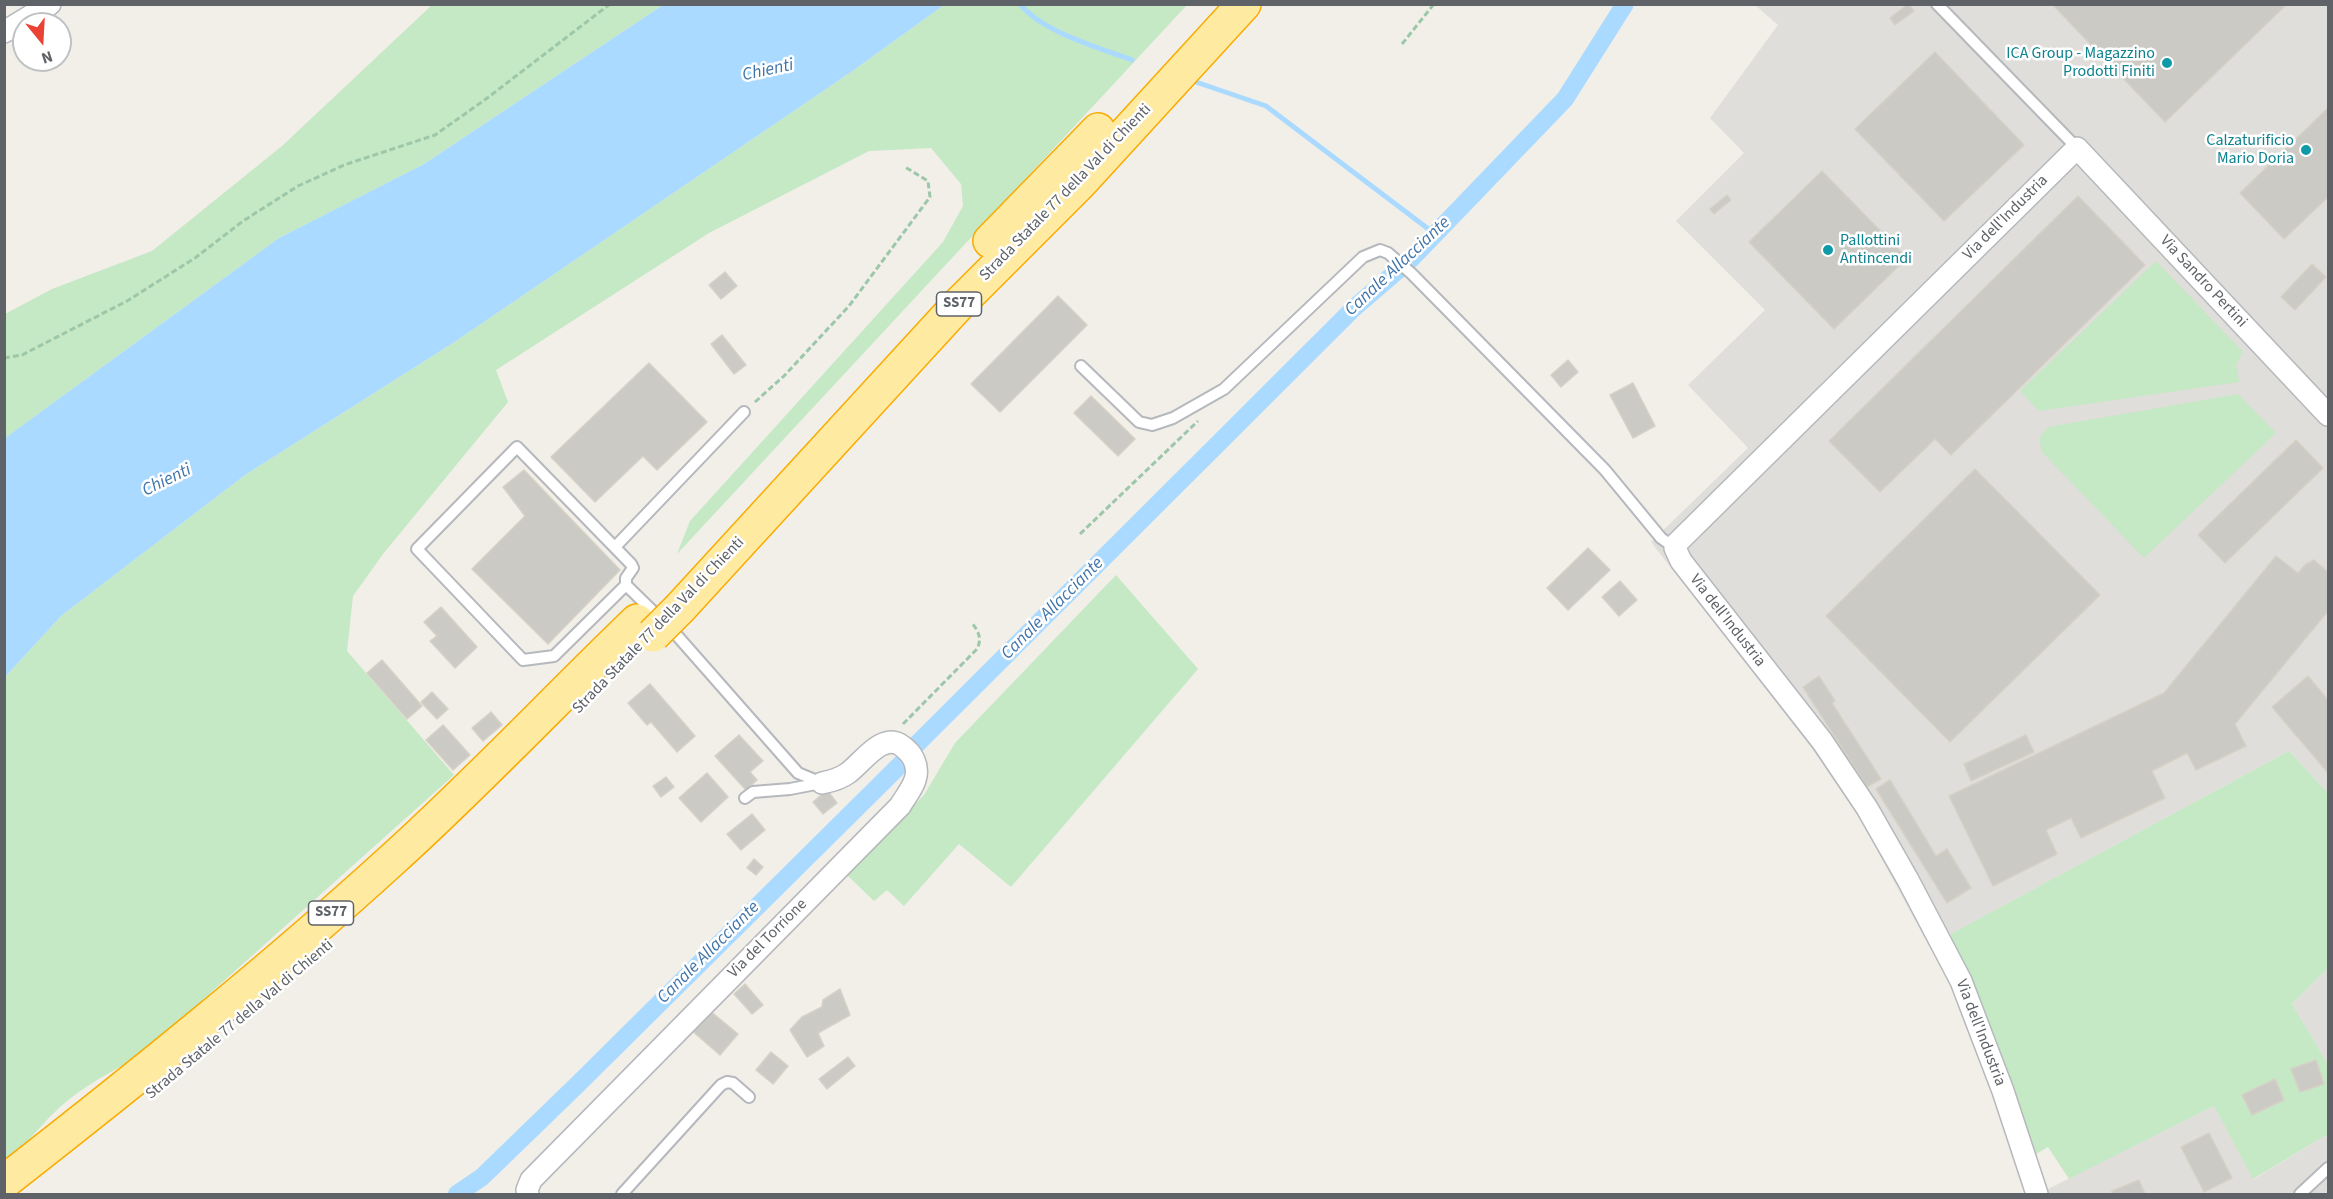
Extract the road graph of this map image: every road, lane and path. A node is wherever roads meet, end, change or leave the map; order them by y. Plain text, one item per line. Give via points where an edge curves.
1 (50, 4) edge
2 (610, 4) edge
3 (1213, 4) edge
4 (1244, 4) edge
5 (1434, 4) edge
6 (1937, 4) edge
7 (4, 32) edge
8 (1402, 44) dead end
9 (2077, 148) junction
10 (905, 167) dead end
11 (4, 358) edge
12 (1081, 366) dead end
13 (1208, 398) junction
14 (744, 411) joint
15 (2328, 412) edge
16 (1080, 534) dead end
17 (615, 547) junction
18 (1675, 548) junction
19 (626, 585) junction
20 (671, 601) junction
21 (972, 623) dead end
22 (645, 628) junction
23 (893, 742) junction
24 (822, 783) junction
25 (745, 798) dead end
26 (749, 1097) dead end
27 (2328, 1168) edge
28 (4, 1182) edge
29 (24, 1194) edge
30 (528, 1194) edge
31 (622, 1194) edge
32 (2037, 1194) edge
33 (2300, 1194) edge

1 - 7 street
2 - 11 path via 435,135 344,165 298,186 126,302 22,355
3 - 20 highway, Strada Statale 77 della Val di Chienti / SS77 via 1070,160 942,289
4 - 20 highway, Strada Statale 77 della Val di Chienti / SS77 via 1080,183
5 - 8 path
6 - 9 lane
9 - 15 street, Via Sandro Pertini
9 - 18 street, Via dell'Industria
10 - 14 path via 928,181 930,197 849,306 784,376
12 - 13 lane via 1139,422 1152,424 1173,418
13 - 16 path via 1204,416
13 - 18 lane via 1242,374 1363,257 1380,250 1412,274 1605,470 1661,538
14 - 17 lane
17 - 19 lane via 633,568
17 - 19 lane via 517,447 417,549 523,660 554,656
18 - 32 street, Via dell'Industria via 1681,561 1822,741 1867,808 1908,880 1961,981
19 - 24 lane via 673,631 798,773
20 - 22 highway, Strada Statale 77 della Val di Chienti / SS77
21 - 23 path via 980,635 977,649 893,734
22 - 28 highway, Strada Statale 77 della Val di Chienti / SS77 via 245,990
22 - 29 highway, Strada Statale 77 della Val di Chienti / SS77 via 471,815 337,938 155,1092
23 - 24 street via 879,745 838,779
23 - 30 street, Via del Torrione via 910,752 918,772 900,806 531,1180
24 - 25 lane via 753,792
26 - 31 lane via 732,1083 721,1085
27 - 33 lane

